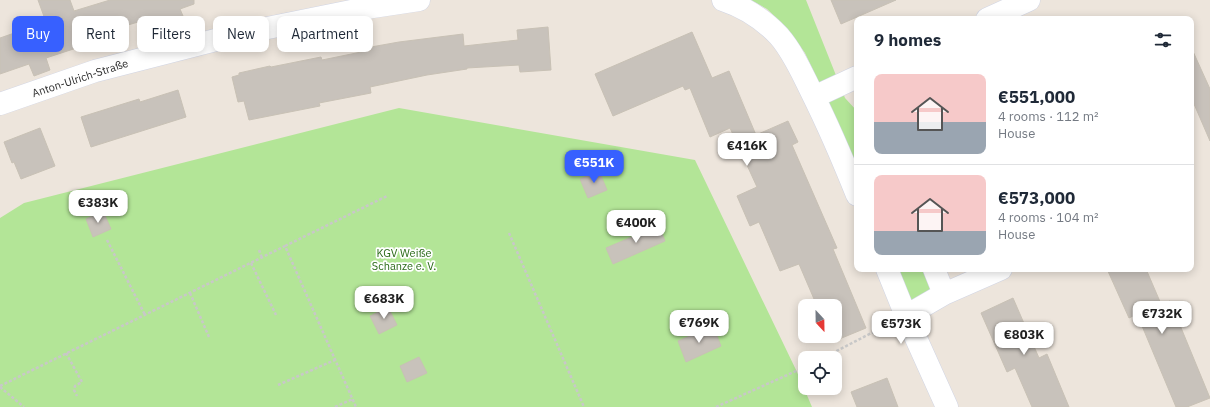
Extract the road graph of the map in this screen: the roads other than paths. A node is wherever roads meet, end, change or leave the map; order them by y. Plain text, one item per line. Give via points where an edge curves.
1 (419, 0) edge
2 (1029, 0) edge
3 (729, 1) edge
4 (365, 4) edge
5 (994, 16) edge
6 (854, 77) edge
7 (814, 97) junction
8 (0, 104) edge
9 (854, 188) edge
10 (888, 272) edge
11 (935, 272) edge
12 (994, 272) edge
13 (944, 294) junction
14 (906, 316) junction
15 (947, 407) edge

1 - 4 street, Anton-Ulrich-Straße
2 - 5 street
3 - 7 street via 756,16 779,36
4 - 8 street, Anton-Ulrich-Straße via 95,71
6 - 7 street
7 - 9 street
10 - 14 street
11 - 13 street
12 - 13 street
13 - 14 street
14 - 15 street

